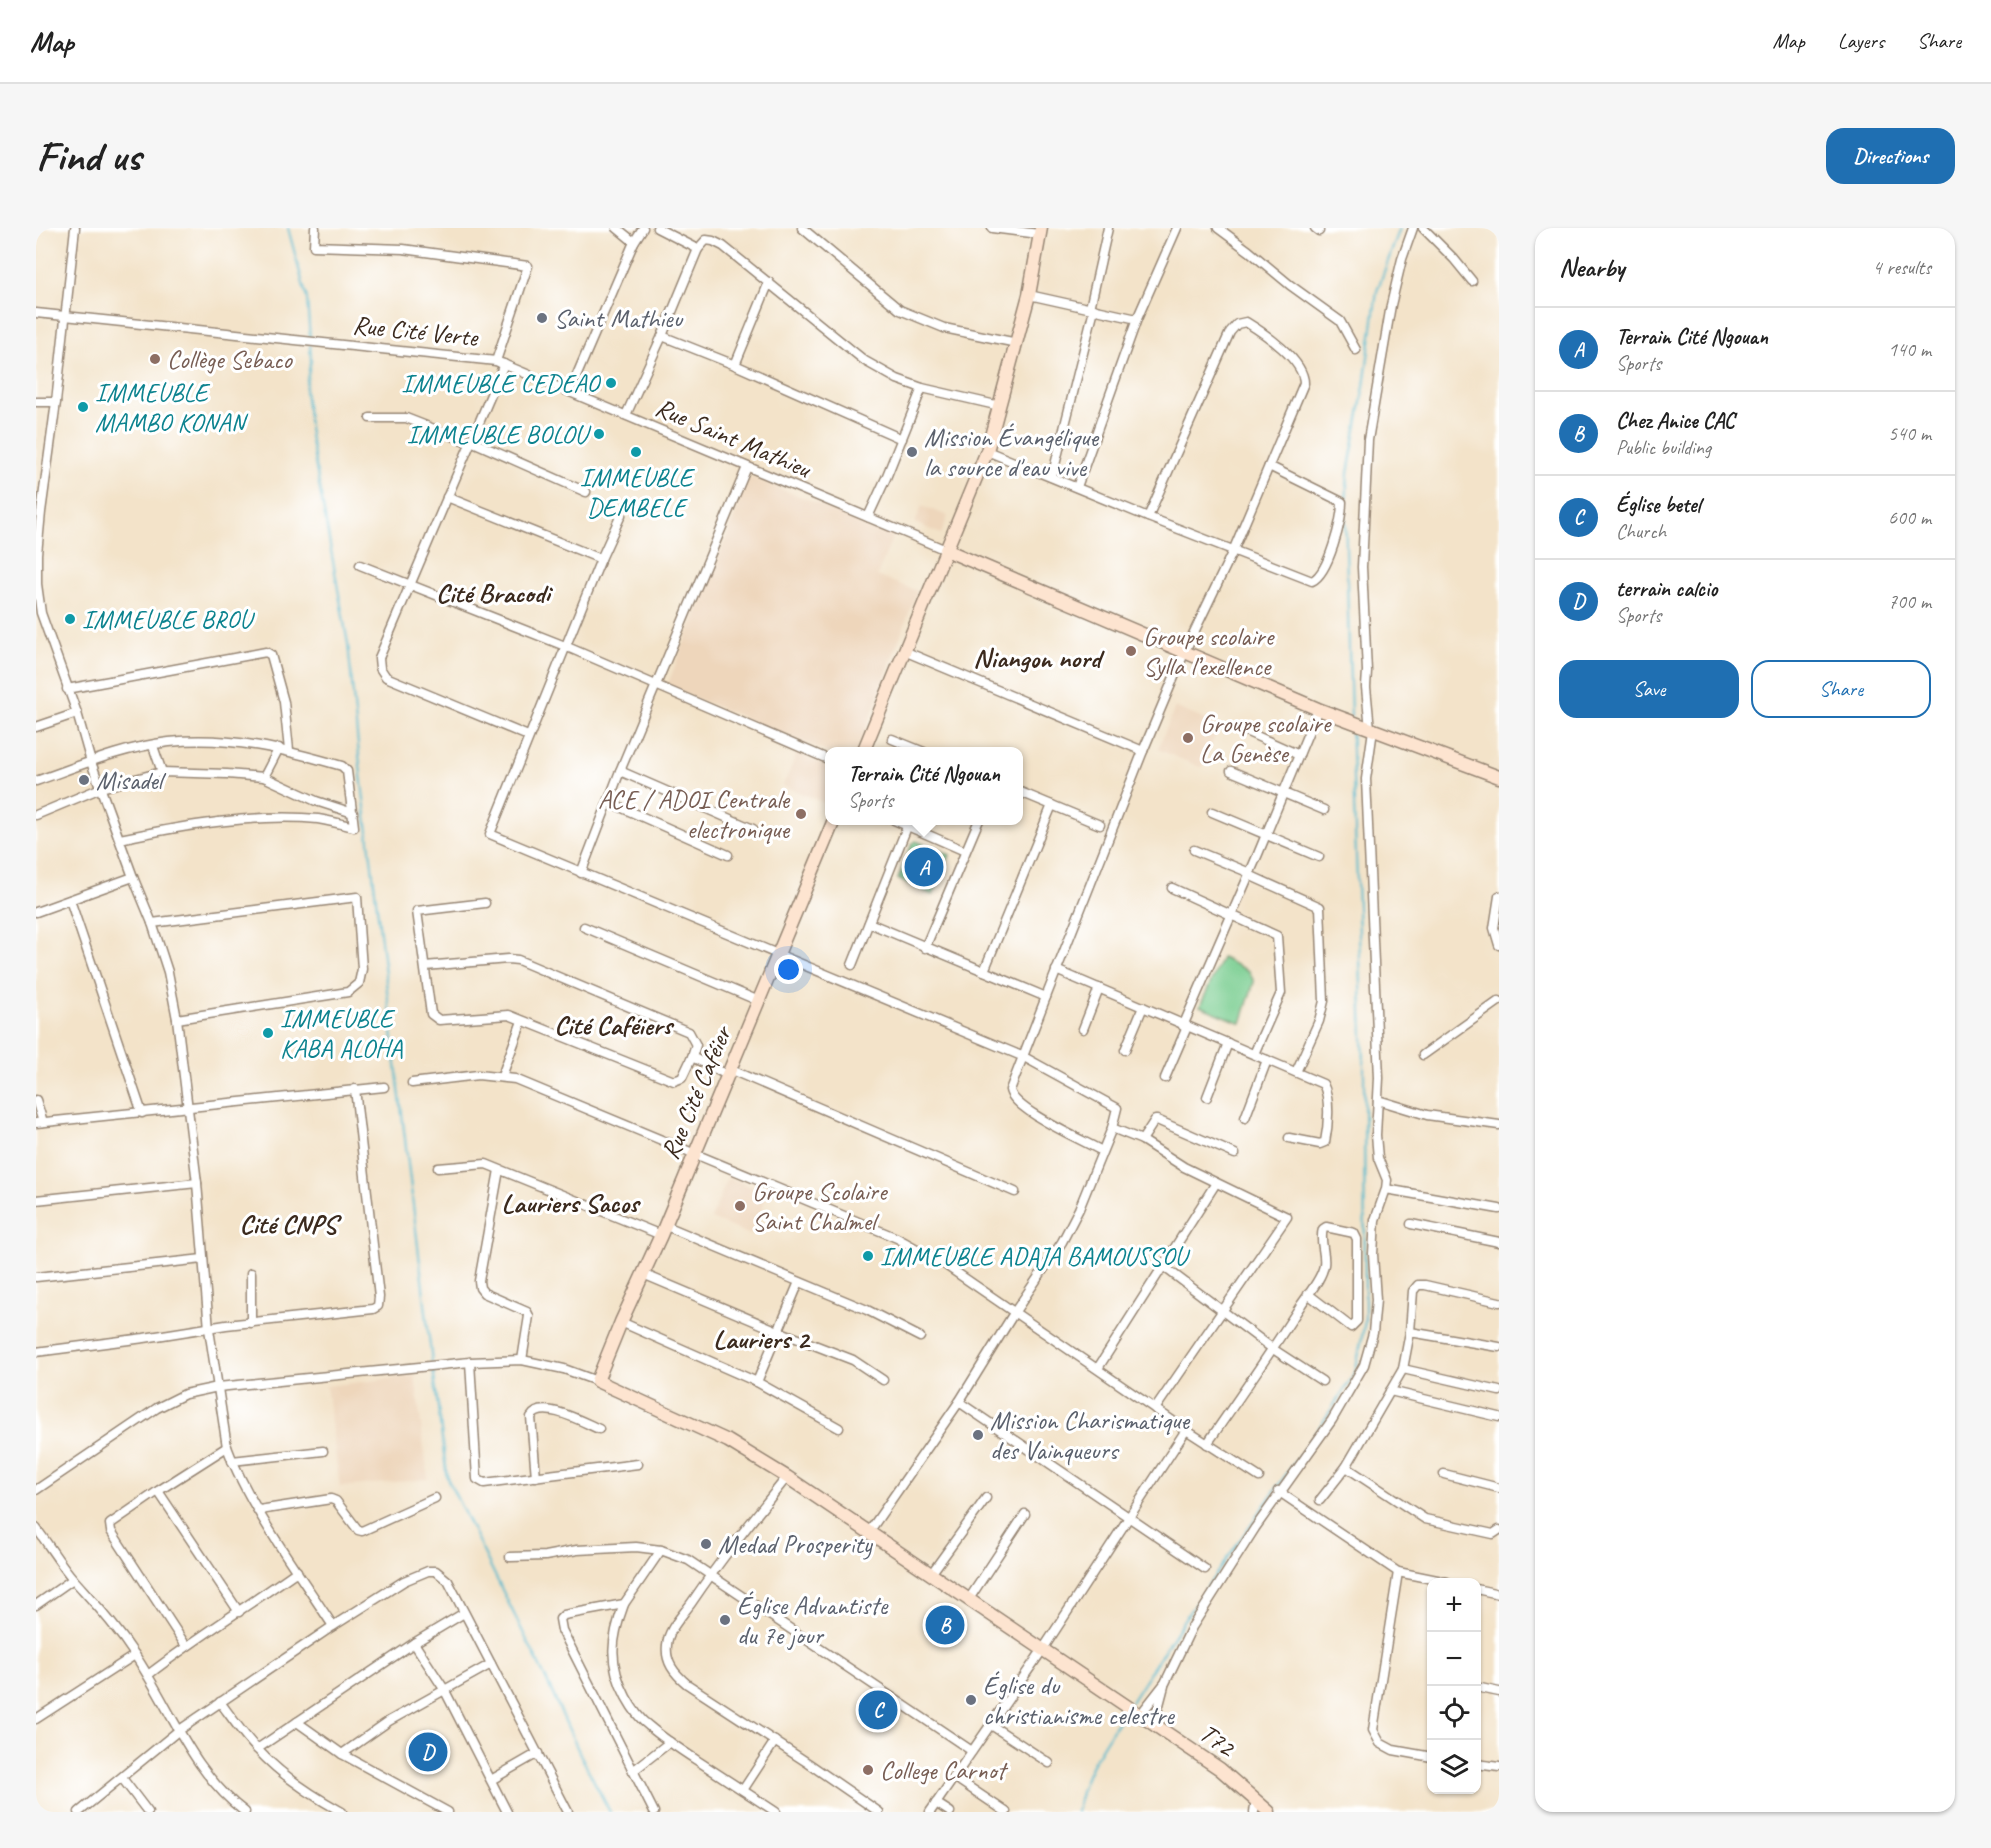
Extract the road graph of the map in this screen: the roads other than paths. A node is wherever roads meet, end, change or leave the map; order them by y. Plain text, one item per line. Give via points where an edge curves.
1 (75, 228) edge
2 (315, 228) edge
3 (617, 228) edge
4 (643, 228) edge
5 (657, 228) edge
6 (802, 228) edge
7 (992, 228) edge
8 (1108, 228) edge
9 (1177, 228) edge
10 (1218, 228) edge
11 (1413, 228) edge
12 (1423, 228) edge
13 (1040, 231) edge
14 (634, 242) junction
15 (698, 249) junction
16 (1472, 281) dead end
17 (769, 282) junction
18 (1029, 295) junction
19 (1092, 308) junction
20 (36, 313) edge
21 (65, 316) junction
22 (1137, 319) junction
23 (662, 336) junction
24 (1017, 342) junction
25 (1356, 350) dead end
26 (500, 362) junction
27 (735, 365) junction
28 (922, 388) junction
29 (570, 391) junction
30 (36, 402) edge
31 (56, 402) junction
32 (1000, 406) junction
33 (626, 415) junction
34 (370, 418) dead end
35 (902, 439) junction
36 (470, 442) junction
37 (987, 451) junction
38 (1269, 466) junction
39 (747, 467) junction
40 (1053, 477) junction
41 (1077, 487) junction
42 (586, 492) dead end
43 (447, 497) junction
44 (621, 515) dead end
45 (868, 516) junction
46 (1148, 517) junction
47 (946, 550) junction
48 (1233, 551) junction
49 (601, 559) junction
50 (360, 565) dead end
51 (409, 584) junction
52 (565, 646) junction
53 (904, 651) junction
54 (1185, 651) junction
55 (655, 686) junction
56 (67, 689) junction
57 (1318, 709) junction
58 (77, 714) junction
59 (36, 727) edge
60 (1241, 729) dead end
61 (1371, 729) junction
62 (528, 736) junction
63 (892, 739) dead end
64 (153, 746) junction
65 (865, 747) edge
66 (912, 747) edge
67 (279, 748) junction
68 (289, 750) junction
69 (1143, 751) junction
70 (1299, 755) junction
71 (825, 758) edge
72 (91, 762) junction
73 (620, 771) junction
74 (1231, 771) dead end
75 (162, 772) junction
76 (264, 777) junction
77 (1499, 777) edge
78 (36, 781) edge
79 (101, 788) junction
80 (1023, 793) edge
81 (1283, 793) junction
82 (609, 802) junction
83 (1052, 805) junction
84 (1324, 810) dead end
85 (1212, 812) dead end
86 (353, 813) junction
87 (36, 815) edge
88 (832, 825) edge
89 (903, 825) edge
90 (977, 825) edge
91 (1100, 825) dead end
92 (907, 827) junction
93 (753, 829) dead end
94 (1267, 833) junction
95 (120, 839) junction
96 (1194, 850) dead end
97 (965, 851) junction
98 (728, 855) dead end
99 (1319, 856) dead end
100 (581, 873) junction
101 (1250, 874) junction
102 (133, 877) junction
103 (1172, 888) dead end
104 (1499, 896) edge
105 (70, 900) junction
106 (485, 903) dead end
107 (36, 912) edge
108 (1232, 916) junction
109 (152, 923) junction
110 (869, 923) junction
111 (584, 927) dead end
112 (1498, 943) edge
113 (925, 948) junction
114 (778, 955) junction
115 (852, 965) dead end
116 (425, 966) junction
117 (1056, 970) junction
118 (984, 971) junction
119 (1099, 988) junction
120 (1046, 997) junction
121 (759, 1001) junction
122 (1499, 1001) edge
123 (1143, 1007) junction
124 (177, 1019) junction
125 (522, 1021) junction
126 (1185, 1026) junction
127 (1083, 1029) dead end
128 (1228, 1043) junction
129 (1125, 1050) dead end
130 (1254, 1054) junction
131 (1423, 1055) dead end
132 (692, 1057) junction
133 (1024, 1057) junction
134 (1267, 1060) junction
135 (728, 1072) junction
136 (1296, 1072) junction
137 (502, 1076) junction
138 (1165, 1078) dead end
139 (412, 1083) dead end
140 (384, 1087) dead end
141 (355, 1089) junction
142 (1207, 1097) dead end
143 (36, 1100) edge
144 (1378, 1100) junction
145 (188, 1107) junction
146 (142, 1113) junction
147 (1245, 1118) dead end
148 (40, 1123) edge
149 (1499, 1125) edge
150 (1112, 1128) junction
151 (1289, 1138) dead end
152 (1142, 1140) junction
153 (1102, 1151) junction
154 (695, 1154) junction
155 (1235, 1154) dead end
156 (438, 1168) dead end
157 (499, 1170) junction
158 (197, 1183) junction
159 (1216, 1183) junction
160 (1386, 1189) junction
161 (1015, 1192) dead end
162 (36, 1200) edge
163 (1499, 1209) edge
164 (1411, 1224) dead end
165 (663, 1230) junction
166 (1499, 1242) edge
167 (203, 1259) junction
168 (1163, 1266) junction
169 (251, 1273) dead end
170 (644, 1274) junction
171 (36, 1277) edge
172 (799, 1282) junction
173 (1308, 1294) junction
174 (1499, 1302) edge
175 (1223, 1311) junction
176 (1014, 1313) junction
177 (251, 1323) junction
178 (621, 1323) junction
179 (209, 1329) junction
180 (778, 1331) junction
181 (1410, 1332) junction
182 (920, 1337) dead end
183 (1499, 1347) edge
184 (1273, 1349) junction
185 (36, 1352) edge
186 (522, 1360) junction
187 (470, 1362) junction
188 (1098, 1368) junction
189 (1403, 1369) junction
190 (883, 1380) dead end
191 (597, 1381) junction
192 (1322, 1381) dead end
193 (757, 1382) junction
194 (218, 1387) junction
195 (1499, 1390) edge
196 (1390, 1391) junction
197 (959, 1402) junction
198 (1155, 1409) junction
199 (1499, 1417) edge
200 (839, 1428) dead end
201 (599, 1429) dead end
202 (1186, 1430) junction
203 (1207, 1444) junction
204 (227, 1447) junction
205 (323, 1451) dead end
206 (232, 1461) junction
207 (638, 1464) dead end
208 (1346, 1467) junction
209 (1444, 1474) dead end
210 (536, 1476) junction
211 (787, 1477) junction
212 (1259, 1477) dead end
213 (1499, 1488) edge
214 (36, 1490) edge
215 (158, 1491) junction
216 (1278, 1492) junction
217 (435, 1498) dead end
218 (986, 1498) dead end
219 (1320, 1500) dead end
220 (259, 1510) junction
221 (1025, 1514) dead end
222 (1130, 1518) junction
223 (36, 1528) edge
224 (1499, 1530) edge
225 (869, 1532) junction
226 (661, 1550) junction
227 (510, 1557) dead end
228 (1204, 1569) dead end
229 (297, 1571) junction
230 (1398, 1572) junction
231 (711, 1574) junction
232 (931, 1574) junction
233 (1427, 1578) edge
234 (73, 1579) junction
235 (1481, 1590) edge
236 (1499, 1594) edge
237 (969, 1599) junction
238 (624, 1604) junction
239 (36, 1605) edge
240 (239, 1612) junction
241 (464, 1613) junction
242 (333, 1626) junction
243 (414, 1643) junction
244 (186, 1646) junction
245 (1043, 1649) junction
246 (135, 1655) junction
247 (491, 1664) junction
248 (148, 1675) junction
249 (1165, 1683) junction
250 (1481, 1688) edge
251 (444, 1689) junction
252 (1499, 1692) edge
253 (220, 1701) junction
254 (1137, 1714) junction
255 (36, 1719) edge
256 (297, 1722) junction
257 (1154, 1724) junction
258 (991, 1725) junction
259 (178, 1731) junction
260 (670, 1742) junction
261 (775, 1742) junction
262 (257, 1749) junction
263 (972, 1751) junction
264 (538, 1753) junction
265 (342, 1754) junction
266 (1427, 1756) edge
267 (1049, 1763) dead end
268 (1481, 1765) edge
269 (1499, 1767) edge
270 (633, 1771) junction
271 (122, 1778) junction
272 (954, 1778) junction
273 (491, 1780) junction
274 (743, 1790) junction
275 (936, 1803) junction
276 (1255, 1806) edge
277 (866, 1808) edge
278 (79, 1812) edge
279 (148, 1812) edge
280 (245, 1812) edge
281 (342, 1812) edge
282 (447, 1812) edge
283 (507, 1812) edge
284 (568, 1812) edge
285 (654, 1812) edge
286 (776, 1812) edge
287 (879, 1812) edge
288 (930, 1812) edge
289 (950, 1812) edge
290 (1006, 1812) edge
291 (1269, 1812) edge

1 - 21 street
2 - 26 street via 314,246 403,249 528,266
3 - 14 street
4 - 14 street
5 - 15 street
6 - 24 street via 900,310 944,328
7 - 13 street
8 - 19 street
9 - 22 street
10 - 25 street via 1340,321
11 - 61 street via 1391,305 1367,457 1362,567
12 - 16 street
13 - 18 street
14 - 29 street
15 - 17 street via 706,240 713,241
15 - 23 street
17 - 27 street
17 - 28 street via 865,361
18 - 19 street
18 - 24 street
19 - 22 street
19 - 40 street
20 - 21 street, Rue Cité Verte
21 - 26 street, Rue Cité Verte
21 - 31 street
22 - 41 street
23 - 27 street
23 - 33 street
24 - 32 street
26 - 29 street, Rue Saint Mathieu
26 - 36 street
27 - 35 street
28 - 32 street
28 - 35 street
29 - 33 street, Rue Saint Mathieu
30 - 31 street
31 - 56 street via 41,512 37,584 41,613
32 - 37 street
33 - 39 street, Rue Saint Mathieu
34 - 36 street via 406,418
35 - 45 street
36 - 42 street
36 - 43 street
37 - 40 street
37 - 47 street
38 - 46 street via 1304,377 1276,343 1241,322 1230,332
38 - 48 street
38 - 48 street via 1343,503 1337,537 1319,575 1312,581
39 - 45 street, Rue Saint Mathieu
39 - 55 street
40 - 41 street
41 - 46 street
43 - 49 street
43 - 51 street
44 - 49 street
45 - 47 street, Rue Saint Mathieu
46 - 48 street
47 - 53 street
47 - 54 street
48 - 54 street
49 - 52 street
50 - 51 street
51 - 52 street
51 - 62 street via 379,658 386,676
52 - 55 street
52 - 62 street
53 - 65 street
53 - 69 street
54 - 57 street
54 - 69 street
55 - 71 street
55 - 73 street
56 - 58 street
56 - 68 street via 266,652 271,656 284,702
57 - 61 street
57 - 70 street
58 - 59 street
58 - 72 street
60 - 70 street
61 - 77 street
61 - 144 street via 1366,779
62 - 100 street via 490,834
63 - 66 street
64 - 67 street via 216,741
64 - 72 street
64 - 75 street
67 - 68 street
67 - 76 street
68 - 86 street via 342,766 347,771
69 - 117 street
70 - 81 street
72 - 78 street
72 - 79 street
73 - 82 street
73 - 93 street
74 - 81 street
75 - 76 street
75 - 79 street
76 - 86 street
79 - 87 street
79 - 95 street
80 - 83 street
81 - 84 street
81 - 94 street
82 - 98 street
82 - 100 street
83 - 91 street
83 - 118 street
85 - 94 street
86 - 95 street via 354,827 320,819 284,818 167,829
88 - 114 street, Rue Cité Caféier
89 - 92 street
90 - 97 street
92 - 97 street
92 - 110 street
94 - 99 street
94 - 101 street
95 - 102 street
96 - 101 street
97 - 113 street
100 - 114 street
101 - 108 street
101 - 136 street via 1320,907 1324,1001
102 - 105 street
102 - 109 street
103 - 108 street
104 - 112 street via 1494,928
105 - 107 street
105 - 146 street
106 - 116 street via 417,911
108 - 126 street
108 - 130 street via 1277,936 1279,943 1281,993
109 - 124 street via 168,972
109 - 124 street via 357,897 362,969 359,982 348,992
110 - 113 street
110 - 115 street
111 - 121 street
113 - 118 street
114 - 121 street, Rue Cité Caféier
114 - 133 street
116 - 125 street via 434,1018 509,1015
116 - 132 street via 518,960 689,1032 696,1044
117 - 119 street
117 - 120 street
118 - 120 street
119 - 123 street
119 - 127 street
120 - 133 street
121 - 135 street, Rue Cité Caféier
122 - 131 street
123 - 126 street
123 - 129 street
124 - 145 street
125 - 132 street via 674,1081 682,1078
125 - 137 street
126 - 128 street
126 - 138 street
128 - 130 street
128 - 142 street
130 - 134 street
132 - 135 street
133 - 150 street via 1116,1106
133 - 153 street via 1010,1090 1015,1101
134 - 136 street
134 - 147 street
135 - 154 street, Rue Cité Caféier
135 - 161 street
136 - 151 street via 1325,1088 1326,1136 1320,1144
137 - 139 street
137 - 154 street
140 - 141 street
141 - 145 street
141 - 177 street via 378,1306
143 - 148 street
144 - 149 street via 1427,1115
144 - 160 street via 1378,1158 1387,1180
145 - 146 street
145 - 158 street
146 - 148 street
150 - 152 street
150 - 153 street
152 - 155 street via 1157,1120
152 - 159 street
153 - 176 street via 1062,1242
154 - 165 street, Rue Cité Caféier
154 - 176 street via 897,1238 944,1264
156 - 157 street via 482,1164
157 - 165 street
157 - 186 street via 478,1281 484,1293 527,1312
158 - 162 street
158 - 167 street
159 - 168 street
159 - 175 street via 1287,1217
160 - 163 street
160 - 216 street via 1375,1220 1376,1300 1373,1333 1364,1365 1332,1420
164 - 166 street
165 - 170 street, Rue Cité Caféier
165 - 172 street
167 - 171 street
167 - 179 street
168 - 175 street
168 - 188 street
169 - 177 street
170 - 178 street, Rue Cité Caféier
170 - 180 street
172 - 180 street
172 - 182 street
173 - 173 street via 1324,1266 1320,1237 1323,1229 1354,1233 1357,1321 1351,1327
173 - 184 street
174 - 181 street via 1418,1285 1413,1291
175 - 184 street
175 - 198 street
176 - 188 street
176 - 197 street
177 - 179 street
178 - 191 street, Rue Cité Caféier
178 - 193 street
179 - 185 street
179 - 194 street
180 - 190 street via 853,1360
180 - 193 street
181 - 183 street
181 - 189 street
184 - 192 street
184 - 203 street
186 - 187 street
186 - 191 street
187 - 194 street
187 - 210 street via 477,1479 484,1483
188 - 198 street
189 - 195 street
189 - 196 street
191 - 211 street, T72 via 728,1441
193 - 200 street
194 - 204 street
194 - 214 street via 185,1394 157,1408
196 - 199 street
196 - 208 street
197 - 222 street
197 - 225 street
198 - 202 street
201 - 210 street via 555,1411 534,1411 531,1417
202 - 203 street
202 - 222 street
203 - 212 street
204 - 206 street
204 - 215 street
205 - 206 street
206 - 220 street
207 - 210 street
208 - 219 street
208 - 224 street via 1425,1520 1493,1534
209 - 213 street
211 - 225 street, T72
211 - 231 street
215 - 240 street
215 - 244 street via 113,1521 111,1531
216 - 230 street
216 - 249 street via 1192,1627
217 - 220 street via 362,1531 336,1501
218 - 232 street
220 - 229 street
221 - 237 street
222 - 228 street
222 - 245 street
223 - 234 street
225 - 232 street, T72
226 - 227 street via 608,1548
226 - 231 street
226 - 238 street
229 - 240 street
229 - 242 street
230 - 233 street
230 - 266 street via 1373,1730 1380,1743 1394,1750
231 - 261 street via 669,1634 668,1662 687,1684
231 - 263 street
232 - 237 street, T72
234 - 239 street
234 - 246 street via 110,1618
235 - 236 street
237 - 245 street, T72
238 - 260 street via 613,1641 616,1673 632,1707 647,1725
238 - 270 street via 564,1615 560,1625
240 - 244 street
241 - 242 street via 448,1581 436,1571 428,1571 404,1581
241 - 243 street
241 - 247 street
242 - 253 street
243 - 251 street
243 - 256 street
244 - 248 street
245 - 254 street, T72
245 - 258 street
246 - 248 street
246 - 255 street
247 - 251 street
247 - 264 street
248 - 259 street
249 - 254 street
249 - 257 street
250 - 252 street
251 - 265 street via 389,1720
251 - 273 street
253 - 259 street
253 - 262 street
254 - 257 street, T72
256 - 262 street
256 - 265 street
257 - 276 street, T72 via 1220,1769
258 - 263 street
258 - 267 street
259 - 271 street
259 - 280 street via 214,1784
260 - 270 street
260 - 274 street
261 - 274 street
261 - 277 street
262 - 281 street via 290,1779
263 - 272 street
264 - 273 street
264 - 284 street
265 - 282 street
268 - 269 street
270 - 285 street
271 - 278 street
271 - 279 street
272 - 275 street
272 - 290 street
273 - 283 street
274 - 286 street
275 - 288 street
275 - 289 street
276 - 291 street, T72
277 - 287 street

